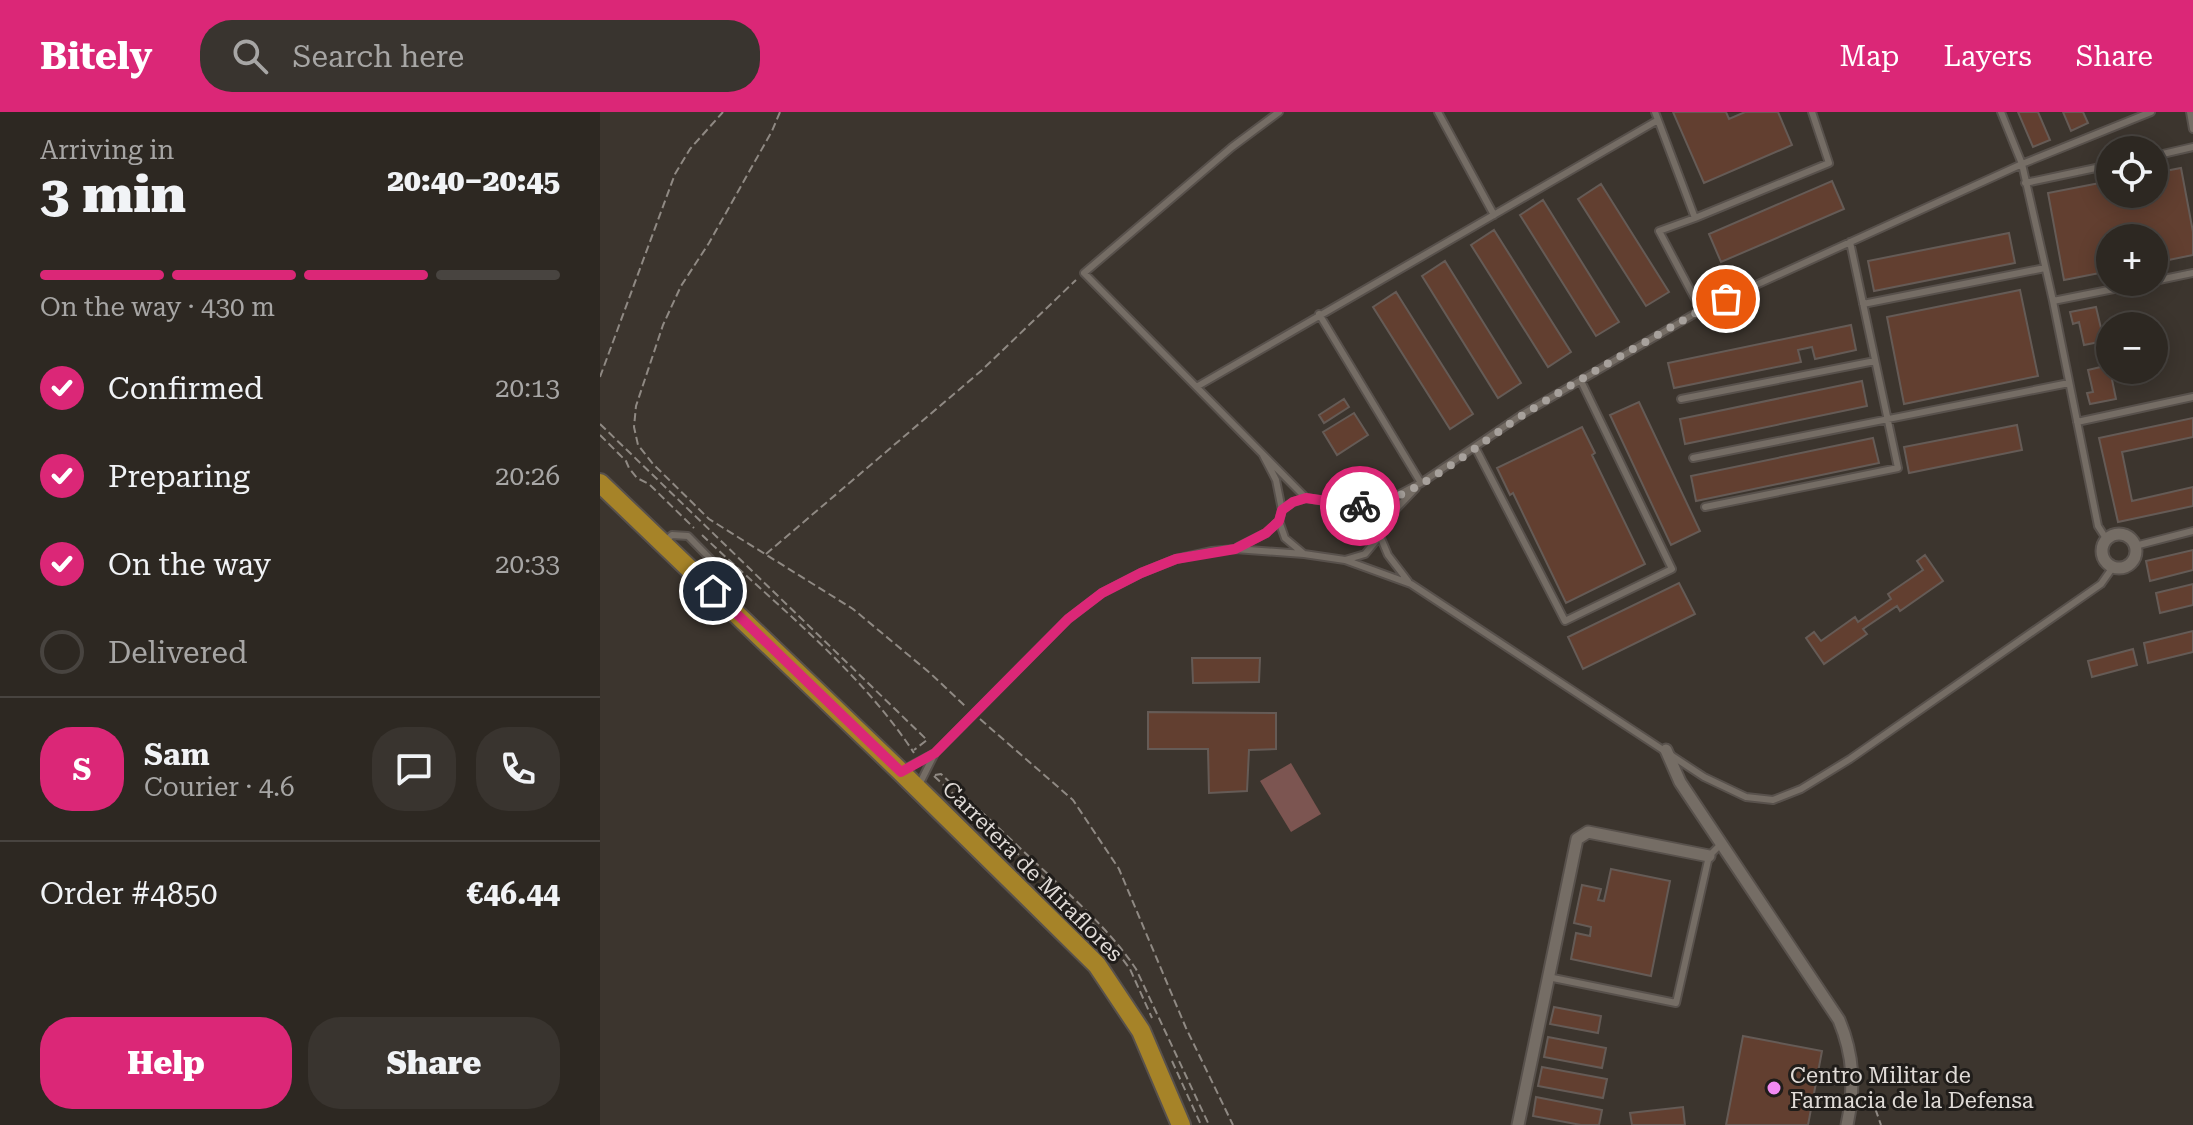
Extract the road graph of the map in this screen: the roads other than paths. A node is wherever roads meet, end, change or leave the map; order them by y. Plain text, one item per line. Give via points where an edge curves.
1 (1279, 112) edge
2 (1438, 112) edge
3 (1812, 112) edge
4 (2001, 112) edge
5 (2151, 112) edge
6 (2190, 112) edge
7 (1657, 116) edge
8 (2193, 129) edge
9 (2193, 147) edge
10 (2168, 153) edge
11 (2022, 164) junction
12 (2096, 168) edge
13 (2025, 183) junction
14 (1494, 215) junction
15 (1695, 218) junction
16 (1850, 242) junction
17 (2045, 268) junction
18 (2193, 273) edge
19 (2168, 278) edge
20 (2096, 293) edge
21 (2053, 301) junction
22 (1863, 304) junction
23 (1701, 310) junction
24 (1319, 314) junction
25 (1875, 361) junction
26 (1581, 381) junction
27 (2069, 383) junction
28 (1198, 386) junction
29 (2193, 397) edge
30 (1681, 399) dead end
31 (1887, 418) junction
32 (2077, 422) junction
33 (1475, 447) junction
34 (1260, 448) junction
35 (1693, 458) dead end
36 (600, 483) edge
37 (1421, 483) junction
38 (1306, 498) junction
39 (1364, 507) junction
40 (1705, 507) dead end
41 (1282, 510) junction
42 (1279, 521) junction
43 (2193, 531) edge
44 (1381, 533) junction
45 (2107, 540) junction
46 (2135, 546) junction
47 (1235, 549) junction
48 (1304, 554) junction
49 (1345, 560) junction
50 (2113, 567) junction
51 (1411, 584) junction
52 (1666, 750) junction
53 (935, 753) junction
54 (901, 772) junction
55 (917, 788) junction
56 (1722, 843) junction
57 (1709, 856) junction
58 (1548, 977) junction
59 (1181, 1125) edge
60 (1518, 1125) edge
61 (1847, 1125) edge

1 - 28 lane via 1084,273
2 - 14 lane
3 - 15 lane via 1829,163
4 - 11 lane
5 - 11 lane
6 - 8 lane
7 - 14 lane
7 - 15 lane
9 - 10 lane
11 - 13 lane
11 - 16 lane
12 - 13 lane
13 - 17 lane
14 - 24 lane
15 - 23 lane via 1659,231
16 - 22 lane
16 - 23 lane
17 - 21 lane
17 - 22 lane
18 - 19 lane
20 - 21 lane
21 - 27 lane
22 - 25 lane
23 - 26 lane
24 - 28 lane
24 - 37 lane
25 - 30 lane
25 - 31 lane
26 - 33 lane
26 - 33 lane via 1672,569 1565,621
27 - 31 lane
27 - 32 lane
28 - 34 lane
29 - 32 lane
31 - 35 lane
31 - 40 lane via 1898,468
32 - 45 lane via 2098,526
33 - 37 lane
34 - 38 lane
34 - 41 lane via 1276,480
36 - 54 main road, Carretera de Miraflores
37 - 39 lane
37 - 44 lane
38 - 39 lane
38 - 41 lane
39 - 44 lane via 1376,517
41 - 42 lane
42 - 47 lane
42 - 48 lane via 1285,538
43 - 46 lane
44 - 49 lane via 1365,554
44 - 51 lane via 1388,555
45 - 46 street via 2120,534
45 - 50 street via 2102,552
46 - 50 street via 2131,564
47 - 48 lane
47 - 53 lane via 1176,559 1102,593 1068,619
48 - 49 lane
49 - 51 lane
50 - 52 lane via 2101,584 1801,789 1773,800 1746,797 1704,777
51 - 52 lane
52 - 56 street via 1680,782
53 - 54 lane
53 - 55 lane
54 - 55 main road, Carretera de Miraflores
55 - 59 main road, Carretera de Miraflores via 1097,965 1141,1031
56 - 57 lane
56 - 61 street via 1839,1020 1854,1070
57 - 58 street via 1588,832 1577,839
57 - 58 lane via 1676,1003
58 - 60 street

